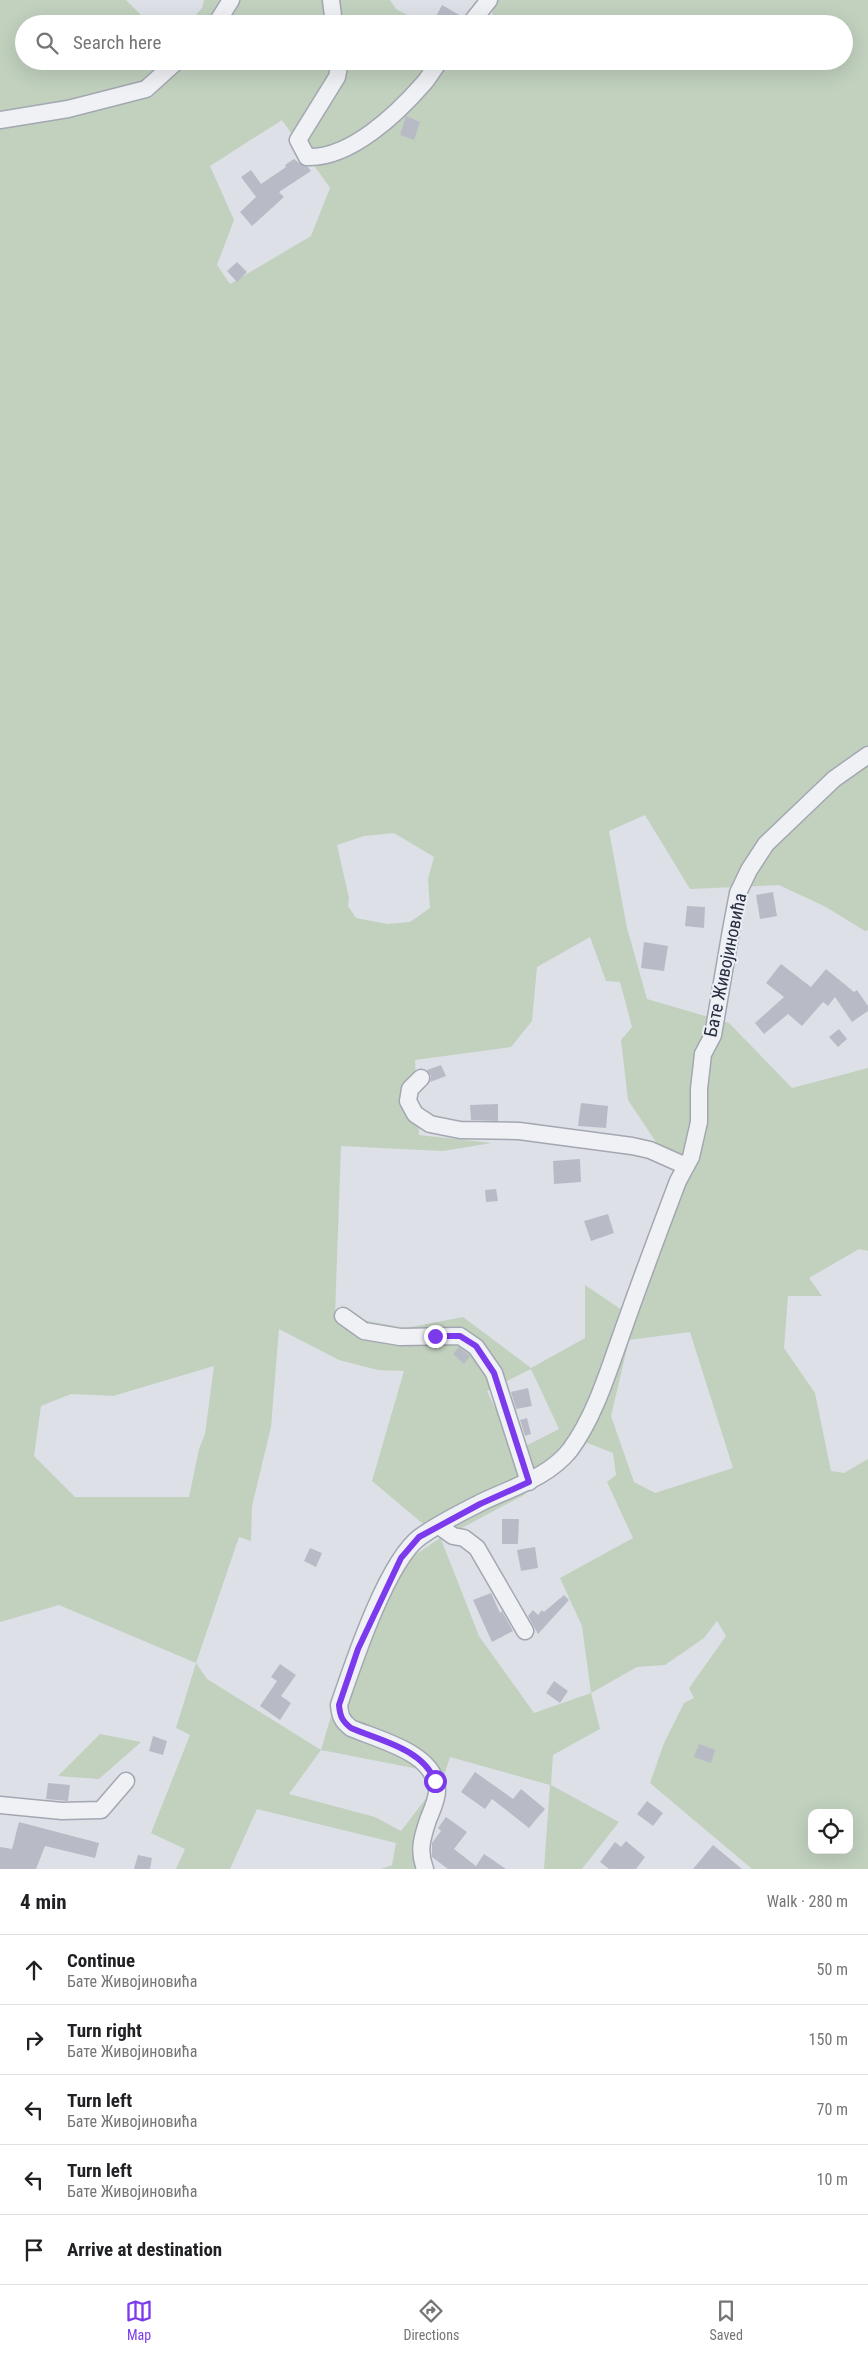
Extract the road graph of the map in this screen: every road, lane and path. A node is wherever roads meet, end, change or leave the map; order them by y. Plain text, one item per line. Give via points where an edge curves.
1 (231, 0) edge
2 (331, 0) edge
3 (489, 0) edge
4 (222, 15) edge
5 (333, 15) edge
6 (477, 15) edge
7 (167, 70) edge
8 (338, 70) edge
9 (433, 70) edge
10 (0, 120) edge
11 (868, 755) edge
12 (421, 1078) dead end
13 (686, 1166) junction
14 (343, 1316) dead end
15 (529, 1482) junction
16 (439, 1526) junction
17 (525, 1631) dead end
18 (126, 1781) dead end
19 (0, 1805) edge
20 (425, 1869) edge

1 - 4 street
2 - 5 street
3 - 6 street
7 - 10 street via 146,89 68,109
8 - 9 street via 298,140 307,157 332,154 381,125
11 - 13 street, Бате Живојиновића via 834,779 766,844 738,893 713,1035 703,1054 699,1122
12 - 13 street via 410,1088 408,1101 415,1114 430,1124 460,1130 519,1131 632,1146 650,1150
13 - 15 street, Бате Живојиновића via 602,1388 581,1431 558,1462
14 - 15 street via 364,1331 400,1337 460,1336 476,1346 494,1373
15 - 16 street, Бате Живојиновића
16 - 17 street via 477,1548
16 - 20 street, Бате Живојиновића via 419,1537 401,1558 358,1649 339,1705 343,1722 351,1728 415,1755 431,1769 437,1791 420,1845
18 - 19 street via 101,1810 62,1812

